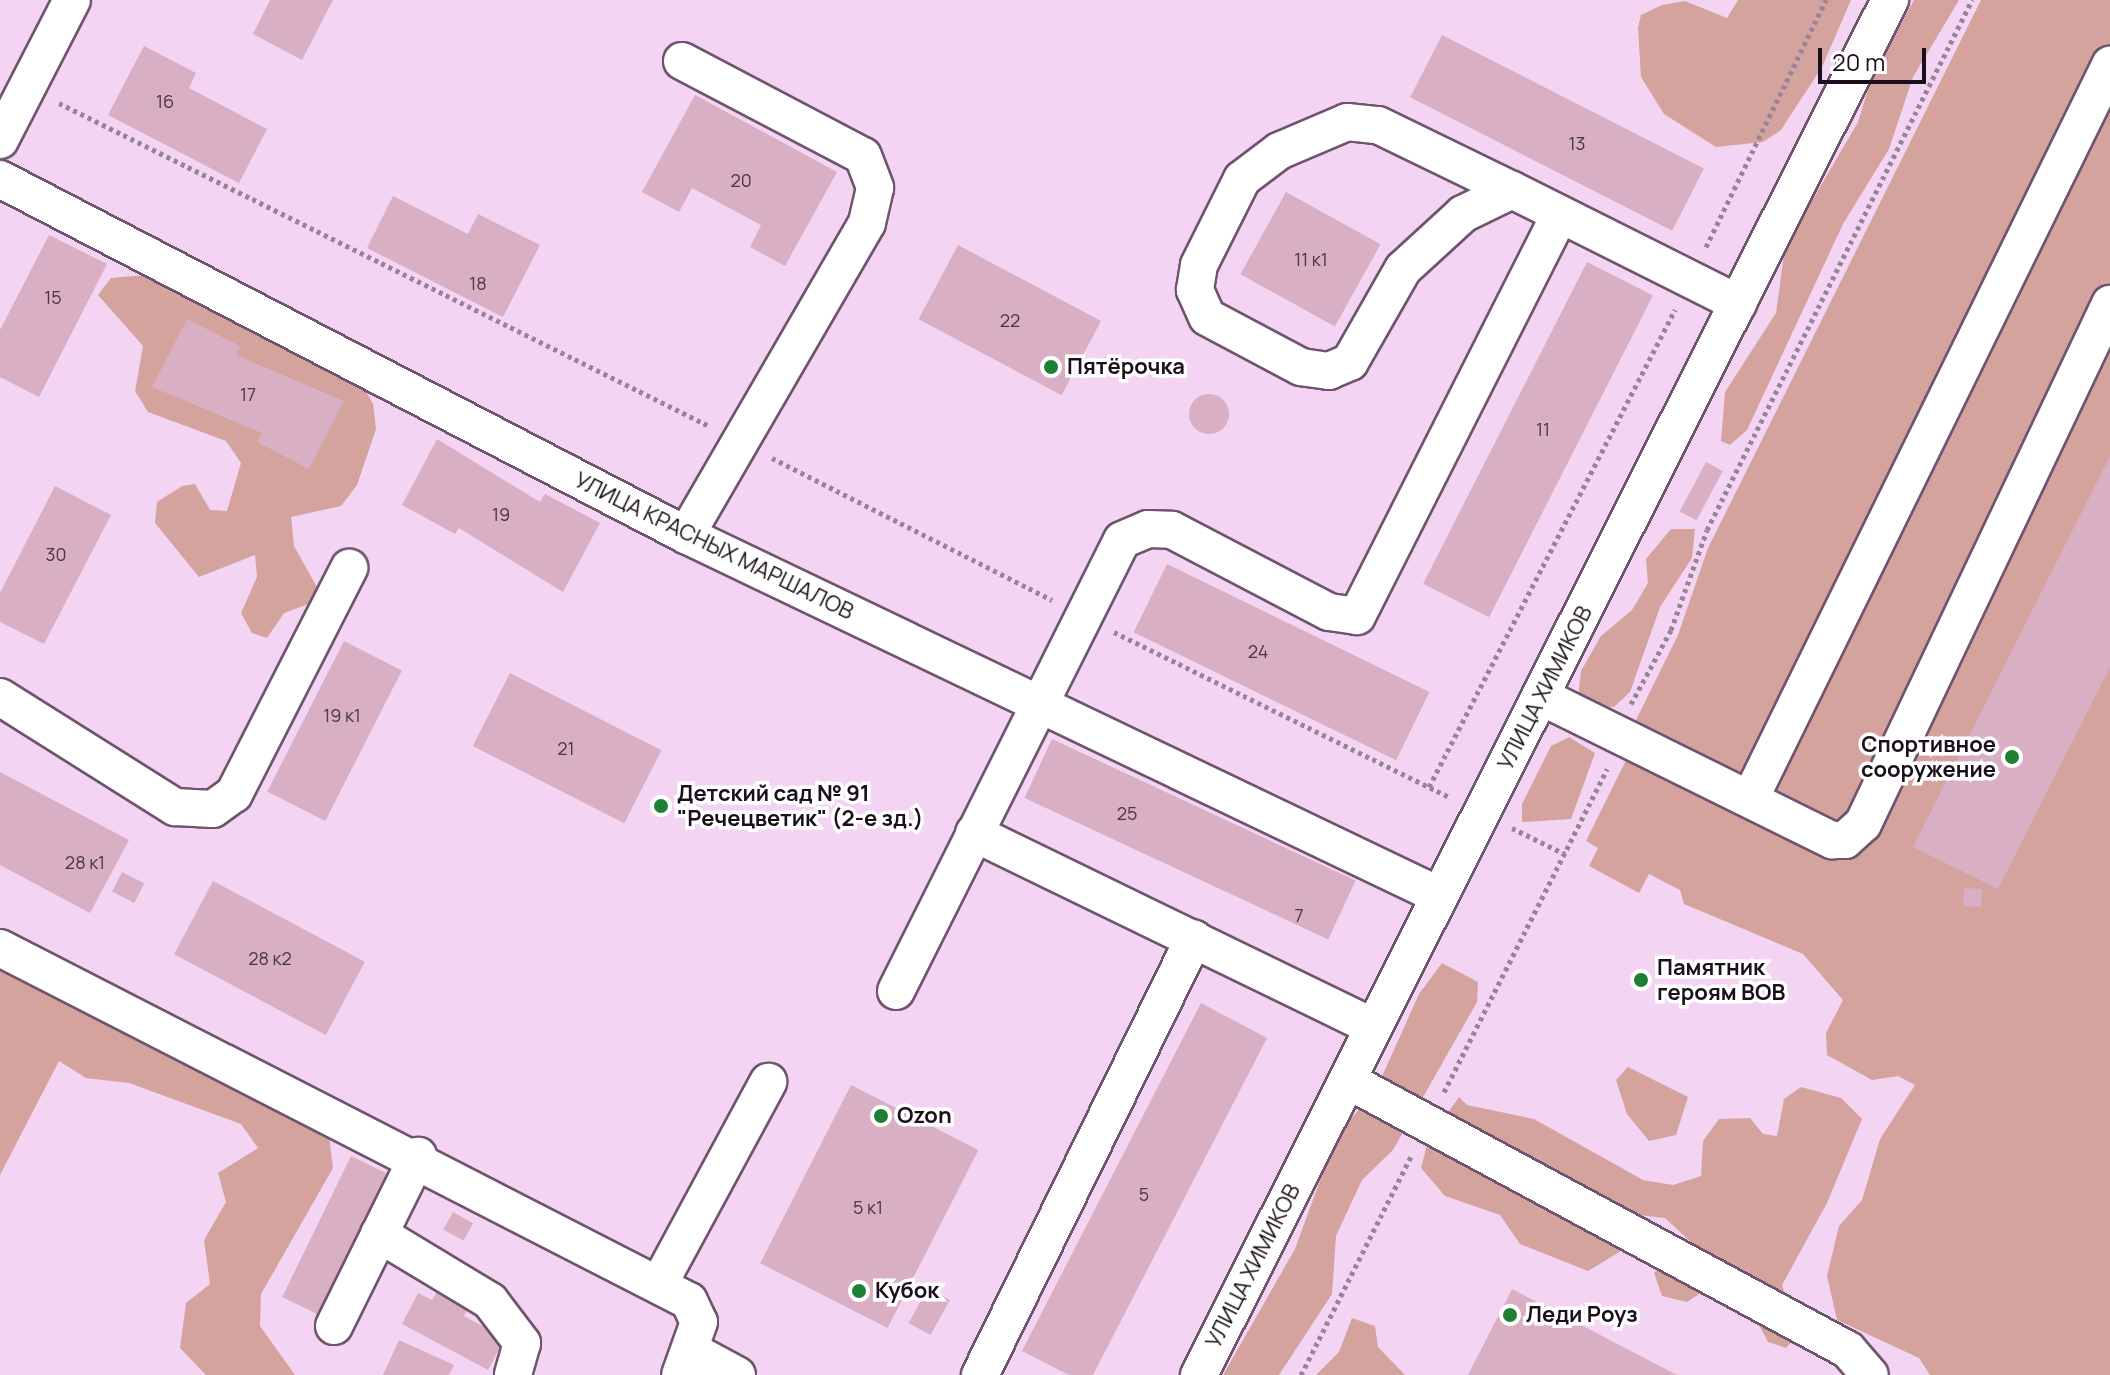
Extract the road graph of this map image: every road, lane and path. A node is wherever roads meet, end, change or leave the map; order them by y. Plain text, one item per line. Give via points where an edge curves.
1 (72, 0) edge
2 (1826, 0) edge
3 (1890, 0) edge
4 (1972, 0) edge
5 (682, 61) dead end
6 (2110, 65) edge
7 (27, 86) junction
8 (0, 140) edge
9 (0, 179) edge
10 (1512, 190) junction
11 (1560, 214) junction
12 (1691, 279) junction
13 (1738, 303) junction
14 (2110, 304) edge
15 (741, 442) junction
16 (686, 535) junction
17 (349, 568) dead end
18 (1082, 616) junction
19 (1540, 696) junction
20 (0, 697) edge
21 (1038, 705) junction
22 (1619, 734) junction
23 (1429, 787) junction
24 (1750, 799) junction
25 (1482, 813) junction
26 (974, 833) junction
27 (1565, 854) junction
28 (1438, 895) junction
29 (1194, 939) junction
30 (0, 948) edge
31 (896, 991) dead end
32 (1373, 1027) junction
33 (1347, 1080) junction
34 (768, 1082) dead end
35 (1429, 1122) junction
36 (418, 1156) junction
37 (379, 1234) junction
38 (659, 1284) junction
39 (334, 1326) dead end
40 (686, 1363) edge
41 (513, 1375) edge
42 (737, 1375) edge
43 (980, 1375) edge
44 (1199, 1375) edge
45 (1301, 1375) edge
46 (1870, 1375) edge

1 - 7 street
2 - 12 path
3 - 13 street, УЛИЦА ХИМИКОВ
4 - 22 path via 1707,530 1671,630
5 - 15 street via 863,156 875,188 867,223
6 - 24 street
7 - 8 street
7 - 15 path
9 - 16 street, УЛИЦА КРАСНЫХ МАРШАЛОВ
10 - 10 street via 1378,125 1347,122 1279,151 1242,179 1199,265 1195,290 1207,317 1301,367 1329,371 1350,362 1403,269 1463,214
10 - 11 street
11 - 12 street
11 - 18 street via 1357,616 1329,612 1172,530 1148,529 1122,540
12 - 13 street
12 - 23 path
13 - 19 street, УЛИЦА ХИМИКОВ
14 - 24 street via 1863,824 1845,840 1832,840
15 - 16 street
15 - 18 path
16 - 21 street, УЛИЦА КРАСНЫХ МАРШАЛОВ
17 - 20 street via 234,794 213,809 175,807
18 - 21 street
18 - 23 path
19 - 22 street
19 - 25 street, УЛИЦА ХИМИКОВ
21 - 26 street
21 - 28 street, УЛИЦА КРАСНЫХ МАРШАЛОВ
22 - 24 street
22 - 27 path
23 - 25 path
25 - 27 path
25 - 28 street, УЛИЦА ХИМИКОВ
26 - 29 street
26 - 31 street
27 - 35 path
28 - 32 street, УЛИЦА ХИМИКОВ
29 - 32 street
29 - 43 street
30 - 36 street
32 - 33 street, УЛИЦА ХИМИКОВ
33 - 35 street
33 - 44 street, УЛИЦА ХИМИКОВ
34 - 38 street
35 - 45 path
35 - 46 street via 1848,1350
36 - 37 street
36 - 38 street
37 - 39 street
37 - 41 street via 490,1301 522,1343
38 - 40 street via 689,1301 699,1322
40 - 42 street

